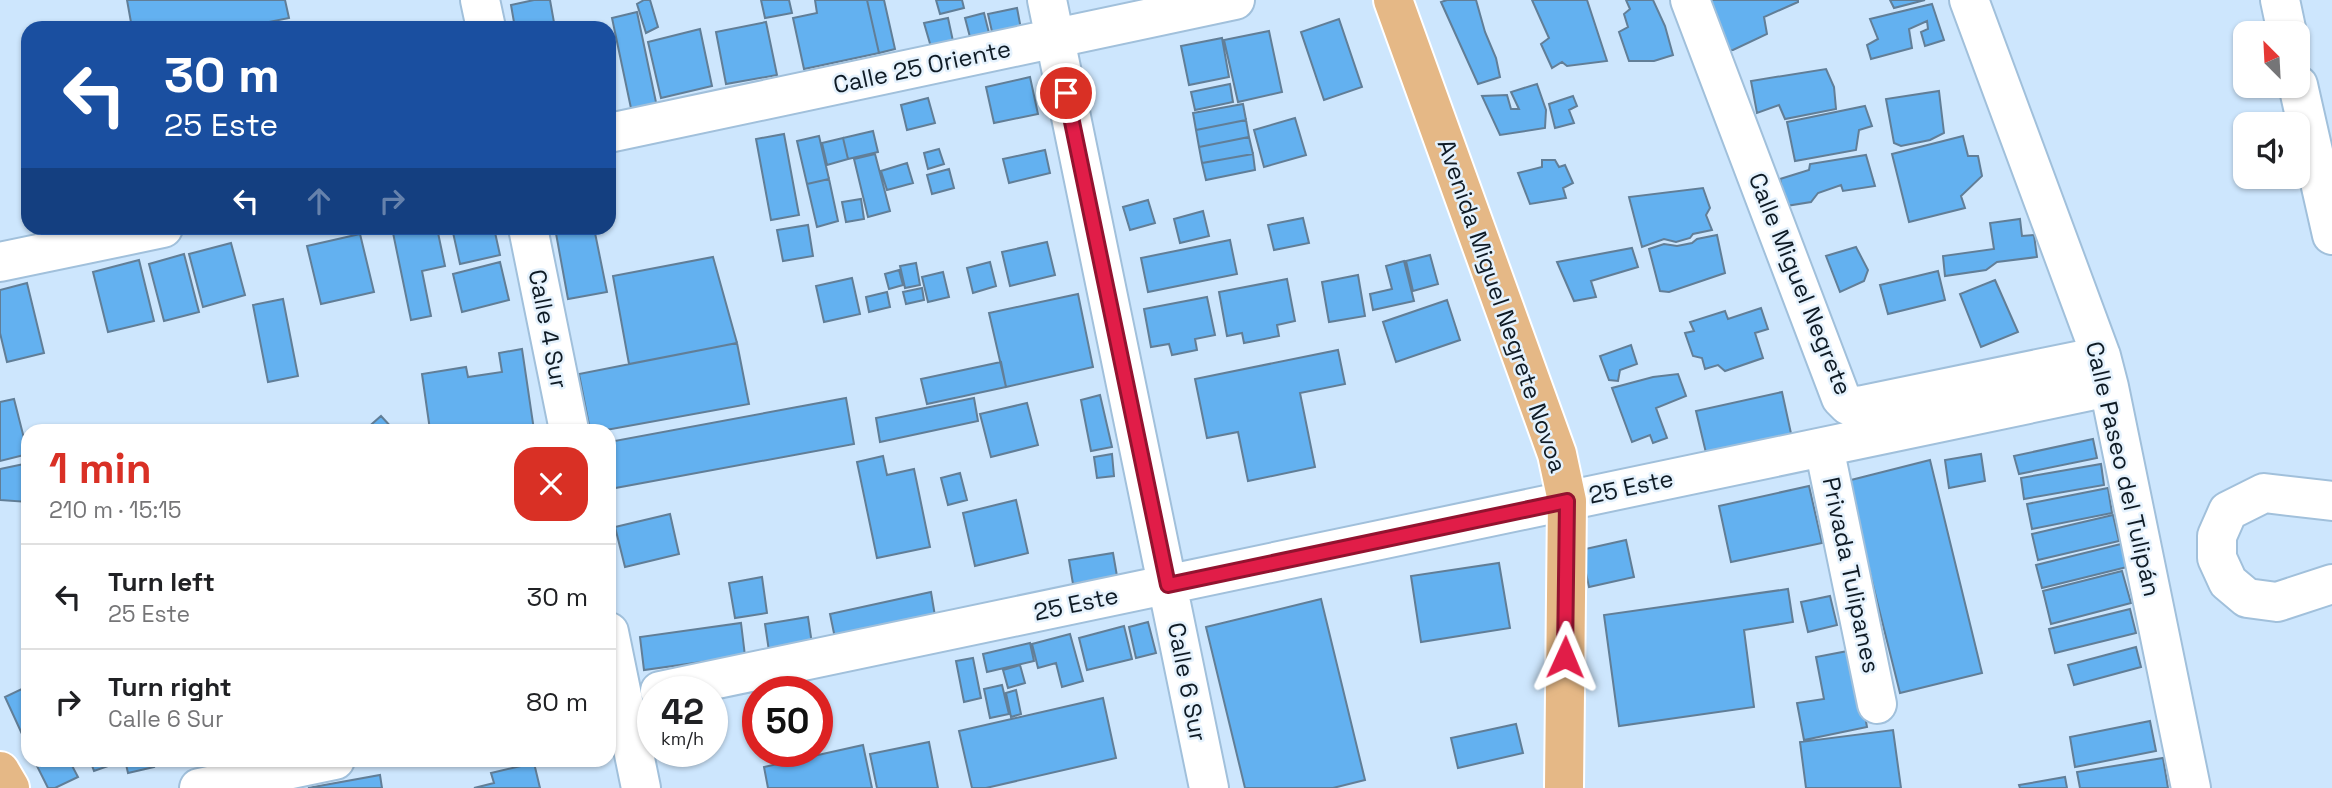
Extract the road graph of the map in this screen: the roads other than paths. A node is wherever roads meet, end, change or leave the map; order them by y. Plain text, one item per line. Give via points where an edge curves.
1 (480, 0) edge
2 (1047, 0) edge
3 (1235, 0) edge
4 (1393, 0) edge
5 (1690, 0) edge
6 (1969, 0) edge
7 (2280, 0) edge
8 (484, 21) edge
9 (2284, 21) edge
10 (1055, 39) junction
11 (2301, 98) edge
12 (616, 132) edge
13 (2332, 234) edge
14 (122, 235) edge
15 (529, 235) edge
16 (1, 256) edge
17 (2105, 371) junction
18 (568, 424) edge
19 (1824, 447) junction
20 (1567, 501) junction
21 (2332, 501) edge
22 (2332, 584) edge
23 (1168, 585) junction
24 (616, 656) edge
25 (728, 677) edge
26 (628, 698) edge
27 (1877, 704) dead end
28 (301, 767) edge
29 (0, 771) edge
30 (10, 788) edge
31 (199, 788) edge
32 (641, 788) edge
33 (1209, 788) edge
34 (1564, 788) edge
35 (2191, 788) edge

1 - 8 street
2 - 10 street, Calle 6 Sur
3 - 10 street, Calle 25 Oriente
4 - 20 main road, Avenida Miguel Negrete Novoa via 1557,454
5 - 17 street, Calle Miguel Negrete via 1841,398 1848,405
6 - 17 street, Calle Paseo del Tulipán
7 - 9 street
10 - 12 street, Calle 25 Oriente
10 - 23 street, Calle 6 Sur
11 - 13 street
14 - 16 street
15 - 18 street, Calle 4 Sur
17 - 19 street, 25 Este
17 - 35 street, Calle Paseo del Tulipán
19 - 20 street, 25 Este
19 - 27 street, Privada Tulipanes
20 - 23 street, 25 Este
20 - 34 main road, Avenida Miguel Negrete Novoa
21 - 22 street via 2264,493 2228,511 2217,536 2217,558 2228,582 2247,598 2277,602
23 - 25 street, 25 Este
23 - 33 street, Calle 6 Sur
24 - 26 street
26 - 32 street
28 - 31 street
29 - 30 main road

